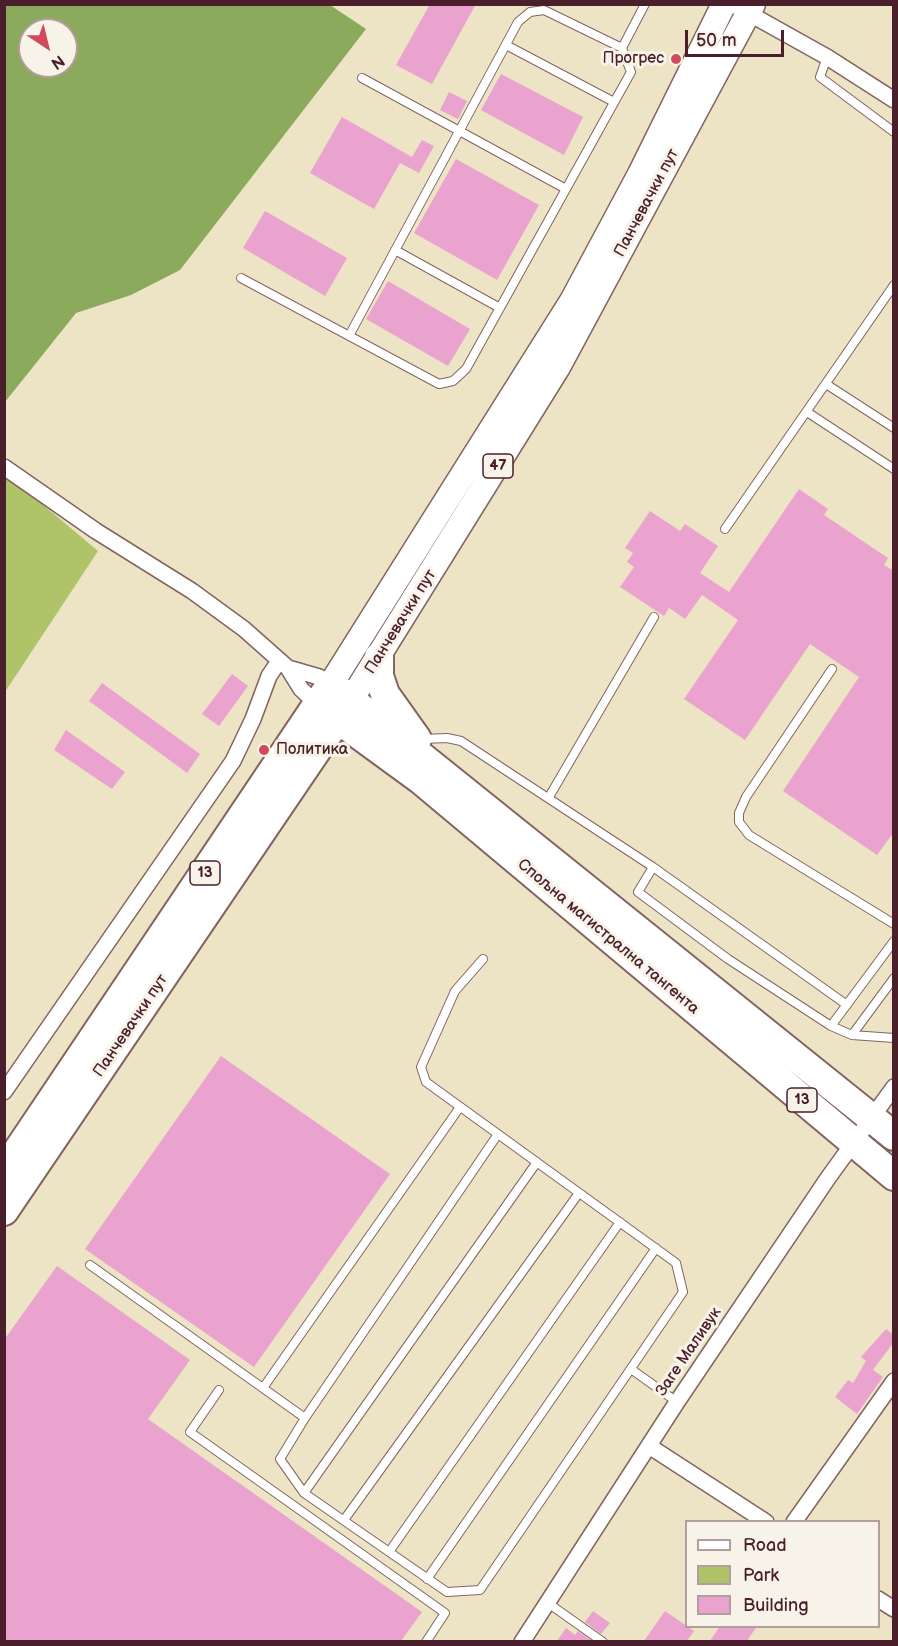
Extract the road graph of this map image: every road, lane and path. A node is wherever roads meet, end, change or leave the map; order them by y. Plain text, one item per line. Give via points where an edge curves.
1 (645, 4) edge
2 (724, 4) edge
3 (744, 7) edge
4 (506, 45) junction
5 (622, 48) junction
6 (827, 57) junction
7 (362, 78) dead end
8 (894, 100) edge
9 (614, 102) junction
10 (459, 131) junction
11 (894, 132) edge
12 (566, 189) junction
13 (395, 250) junction
14 (241, 278) dead end
15 (894, 285) edge
16 (500, 308) junction
17 (350, 334) junction
18 (826, 384) junction
19 (807, 412) junction
20 (894, 428) edge
21 (4, 467) edge
22 (894, 470) edge
23 (725, 529) dead end
24 (654, 617) dead end
25 (379, 657) junction
26 (284, 665) junction
27 (832, 669) dead end
28 (334, 702) junction
29 (417, 740) junction
30 (306, 766) junction
31 (421, 780) junction
32 (455, 783) junction
33 (549, 797) junction
34 (653, 867) junction
35 (894, 924) edge
36 (894, 941) edge
37 (483, 959) dead end
38 (894, 978) edge
39 (847, 1005) junction
40 (831, 1026) junction
41 (852, 1035) junction
42 (894, 1038) edge
43 (894, 1087) edge
44 (4, 1092) edge
45 (460, 1107) junction
46 (871, 1118) junction
47 (498, 1134) junction
48 (894, 1136) edge
49 (853, 1143) junction
50 (537, 1162) junction
51 (4, 1171) edge
52 (894, 1176) edge
53 (579, 1192) junction
54 (4, 1211) edge
55 (620, 1222) junction
56 (656, 1248) junction
57 (90, 1265) dead end
58 (631, 1369) junction
59 (894, 1381) edge
60 (263, 1388) junction
61 (219, 1390) dead end
62 (677, 1402) junction
63 (305, 1418) junction
64 (649, 1446) junction
65 (304, 1493) junction
66 (344, 1520) junction
67 (764, 1520) edge
68 (795, 1520) edge
69 (389, 1552) junction
70 (427, 1579) junction
71 (880, 1600) edge
72 (548, 1604) junction
73 (894, 1609) edge
74 (426, 1641) edge
75 (522, 1641) edge
76 (603, 1641) edge

1 - 5 lane
2 - 28 main road, Панчевачки пут / 47 via 572,301
3 - 6 street
3 - 25 main road, Панчевачки пут / 47 via 558,367
4 - 5 lane via 518,22 530,12 544,10
4 - 9 lane
4 - 10 lane
5 - 9 lane via 631,72
6 - 8 street
6 - 11 lane via 820,77
7 - 10 lane
9 - 12 lane
10 - 12 lane
10 - 13 lane
12 - 16 lane
13 - 16 lane
13 - 17 lane
14 - 17 lane
15 - 18 lane
16 - 17 lane via 466,369 453,381 439,384
18 - 19 lane
18 - 20 lane
19 - 22 lane
19 - 23 lane
21 - 26 street via 192,591
24 - 33 lane
25 - 28 main road, Панчевачки пут / 47
25 - 29 highway via 379,676 385,694
26 - 28 street via 301,689
26 - 28 street via 319,676
26 - 44 street via 269,676 233,761
27 - 35 lane via 746,797 739,822 749,835
28 - 30 highway, Панчевачки пут / 13
28 - 31 highway, Спољна магистрална тангента / 13
28 - 32 highway, Спољна магистрална тангента / 13
28 - 51 highway, Панчевачки пут / 13
29 - 32 highway via 444,766
29 - 33 lane via 461,741
30 - 31 highway via 332,750 352,749
30 - 54 highway, Панчевачки пут / 13
31 - 49 highway, Спољна магистрална тангента / 13
32 - 46 highway, Спољна магистрална тангента / 13
33 - 34 lane
34 - 39 lane
34 - 40 lane via 638,892 728,959
36 - 39 lane
37 - 45 lane via 455,991 422,1068 426,1082
38 - 41 lane
39 - 40 lane
40 - 41 lane
41 - 42 lane
43 - 46 street, Заге Маливук
45 - 47 lane
45 - 60 lane
46 - 48 highway, Спољна магистрална тангента / 13
46 - 49 street, Заге Маливук
47 - 50 lane
47 - 63 lane
49 - 52 highway, Спољна магистрална тангента / 13
49 - 62 street, Заге Маливук
50 - 53 lane
50 - 65 lane
53 - 55 lane
53 - 66 lane
55 - 56 lane
55 - 69 lane
56 - 58 lane via 676,1263 683,1292
56 - 70 lane
57 - 60 lane
58 - 62 lane
58 - 70 lane via 480,1590 447,1592
59 - 68 street
60 - 63 lane
61 - 74 lane via 190,1432 445,1613
62 - 64 street, Заге Маливук
63 - 65 lane via 280,1459
64 - 67 street
64 - 72 street, Заге Маливук
65 - 66 lane
66 - 69 lane
69 - 70 lane
71 - 73 street
72 - 75 street, Заге Маливук
72 - 76 lane

